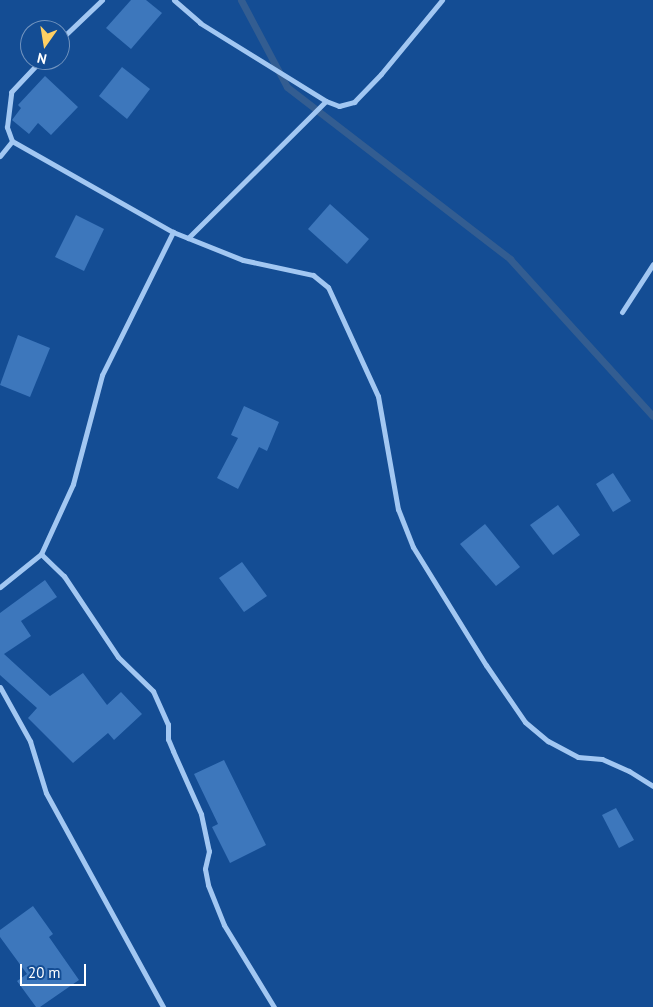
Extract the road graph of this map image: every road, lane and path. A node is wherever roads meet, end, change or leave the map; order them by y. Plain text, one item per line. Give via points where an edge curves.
1 (102, 0) edge
2 (174, 0) edge
3 (442, 0) edge
4 (70, 30) edge
5 (32, 70) edge
6 (326, 101) junction
7 (12, 141) junction
8 (0, 156) edge
9 (173, 232) junction
10 (188, 238) junction
11 (653, 264) edge
12 (622, 312) dead end
13 (41, 554) junction
14 (0, 587) edge
15 (0, 687) edge
16 (653, 786) edge
17 (163, 1007) edge
18 (274, 1007) edge

1 - 4 street
2 - 6 street via 200,24
3 - 6 street via 354,102 339,106
5 - 7 street via 11,92 7,127
6 - 10 street
7 - 8 street
7 - 9 street
9 - 10 street
9 - 13 street via 102,374 73,484
10 - 16 street via 243,260 313,275 328,287 378,396 398,508 413,547 486,665 525,722 548,741 578,757 602,760 629,771
11 - 12 street
13 - 14 street
13 - 18 street via 64,576 118,657 153,691 168,724 172,752 201,814 209,851 205,869 208,885 224,925
15 - 17 street via 30,741 46,793

